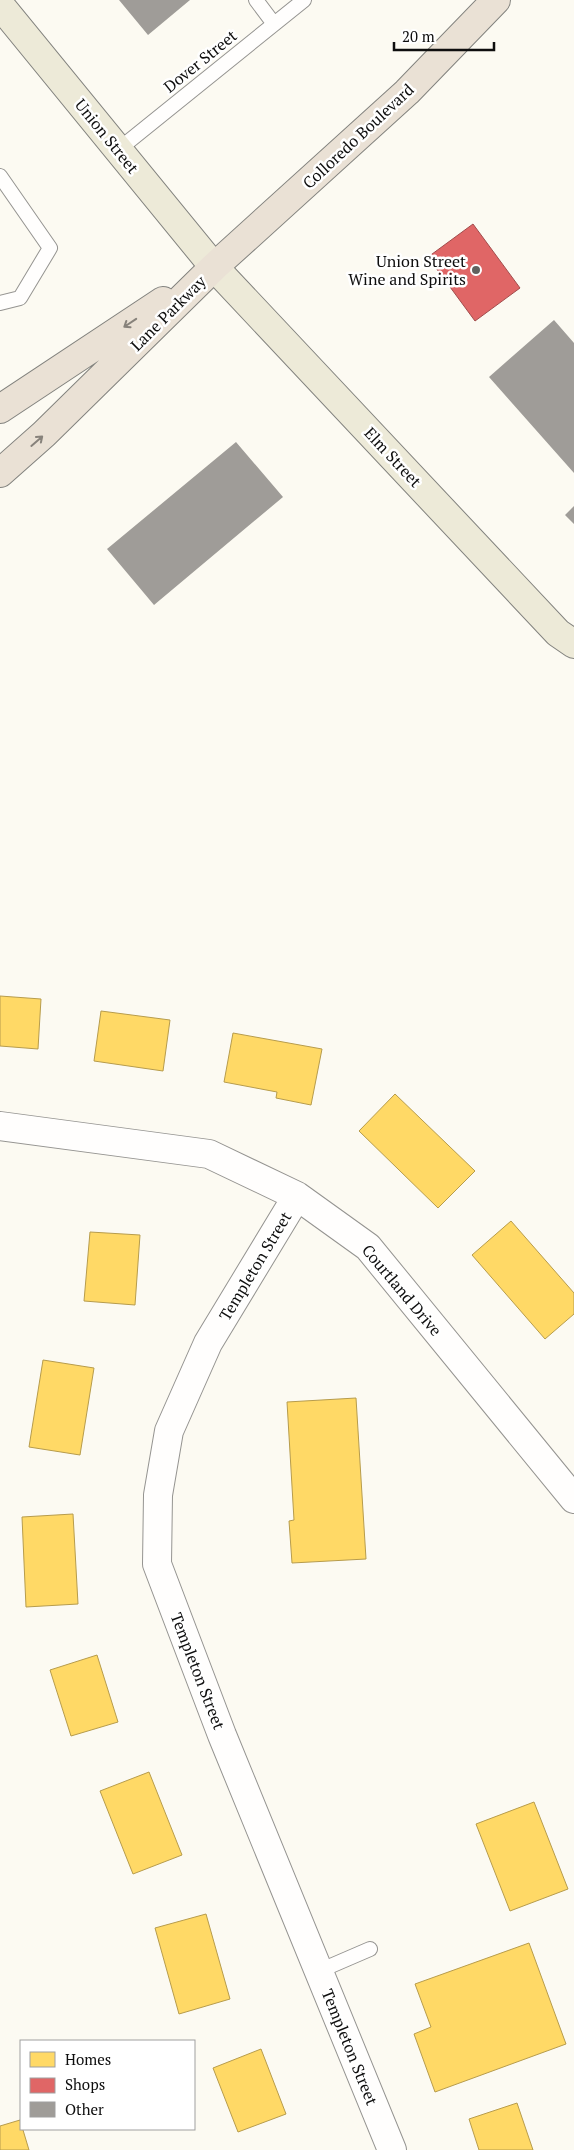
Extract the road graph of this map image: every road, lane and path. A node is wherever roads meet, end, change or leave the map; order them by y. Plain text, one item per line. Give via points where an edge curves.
1 (256, 0) edge
2 (304, 0) edge
3 (496, 0) edge
4 (0, 5) edge
5 (274, 24) junction
6 (118, 150) junction
7 (0, 176) edge
8 (214, 267) junction
9 (0, 303) edge
10 (0, 409) edge
11 (0, 473) edge
12 (574, 644) edge
13 (0, 1126) edge
14 (297, 1196) junction
15 (574, 1498) edge
16 (370, 1949) dead end
17 (318, 1971) junction
18 (392, 2150) edge

1 - 5 lane
2 - 5 lane, Dover Street
3 - 8 highway, Colloredo Boulevard via 408,92
4 - 6 main road, Union Street
5 - 6 lane, Dover Street
6 - 8 main road, Union Street
7 - 9 lane via 50,248 20,298
8 -> 10 highway, Lane Parkway
11 -> 8 highway, Lane Parkway
8 - 12 main road, Elm Street via 558,633
13 - 14 street, Courtland Drive via 209,1154
14 - 15 street, Courtland Drive via 368,1247
14 - 17 street, Templeton Street via 208,1343 169,1430 158,1496 157,1564
16 - 17 lane
17 - 18 street, Templeton Street

